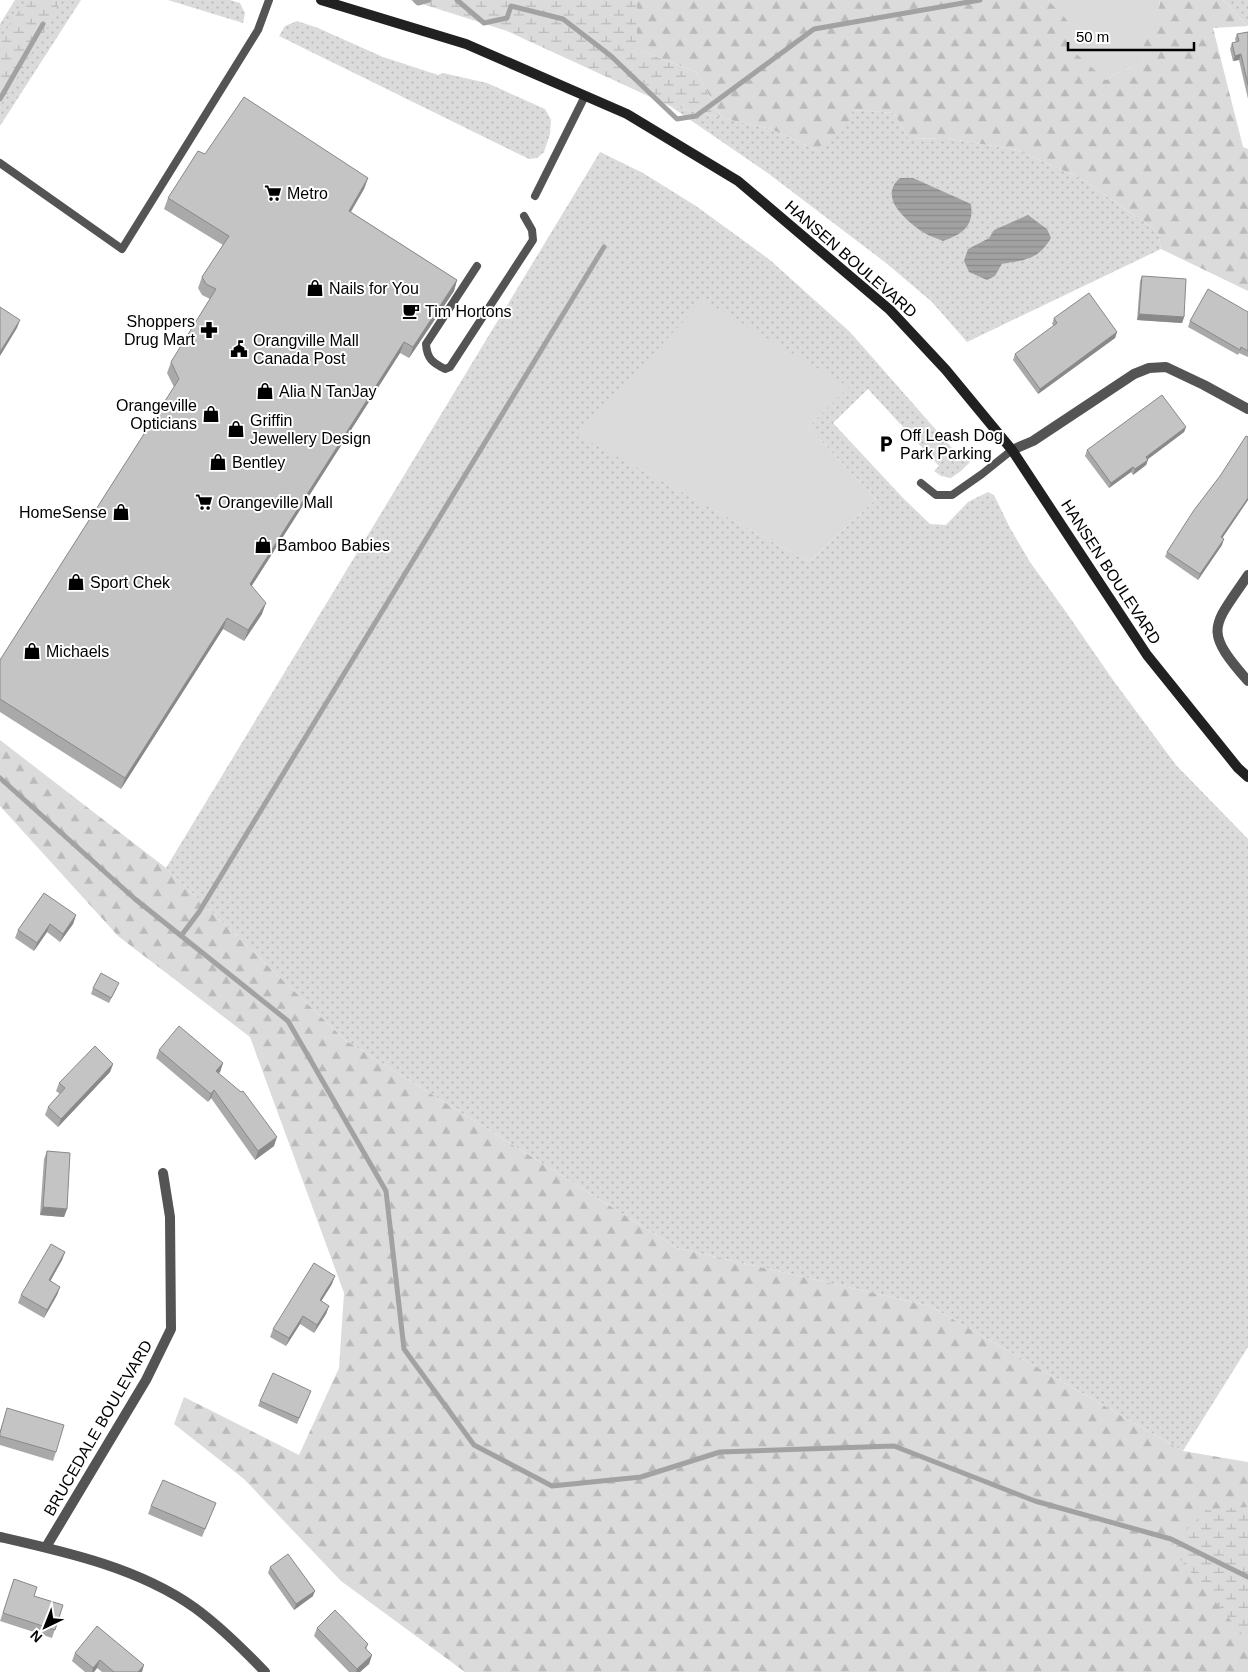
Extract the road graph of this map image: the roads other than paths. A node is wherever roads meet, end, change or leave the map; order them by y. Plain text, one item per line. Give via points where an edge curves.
1 (269, 0) edge
2 (321, 0) edge
3 (585, 96) junction
4 (0, 163) edge
5 (535, 196) dead end
6 (524, 216) dead end
7 (477, 266) dead end
8 (1248, 409) edge
9 (1012, 450) junction
10 (921, 483) dead end
11 (1248, 575) edge
12 (1248, 681) edge
13 (1248, 777) edge
14 (163, 1173) dead end
15 (0, 1537) edge
16 (46, 1547) junction
17 (265, 1672) edge

1 - 4 lane via 258,30 122,249
2 - 3 street, HANSEN BOULEVARD via 466,44
3 - 5 lane
3 - 9 street, HANSEN BOULEVARD via 627,114 738,181 890,310 946,370
6 - 7 lane via 532,230 533,240 445,369 426,354 426,344
8 - 9 street via 1166,367 1149,368 1134,374 1033,441
9 - 10 lane via 952,495 936,495
9 - 13 street, HANSEN BOULEVARD via 1147,655
11 - 12 street via 1219,618 1216,634 1222,649
14 - 16 street, BRUCEDALE BOULEVARD via 170,1216 171,1328 146,1380
15 - 16 street
16 - 17 street via 123,1571 174,1594 222,1629

